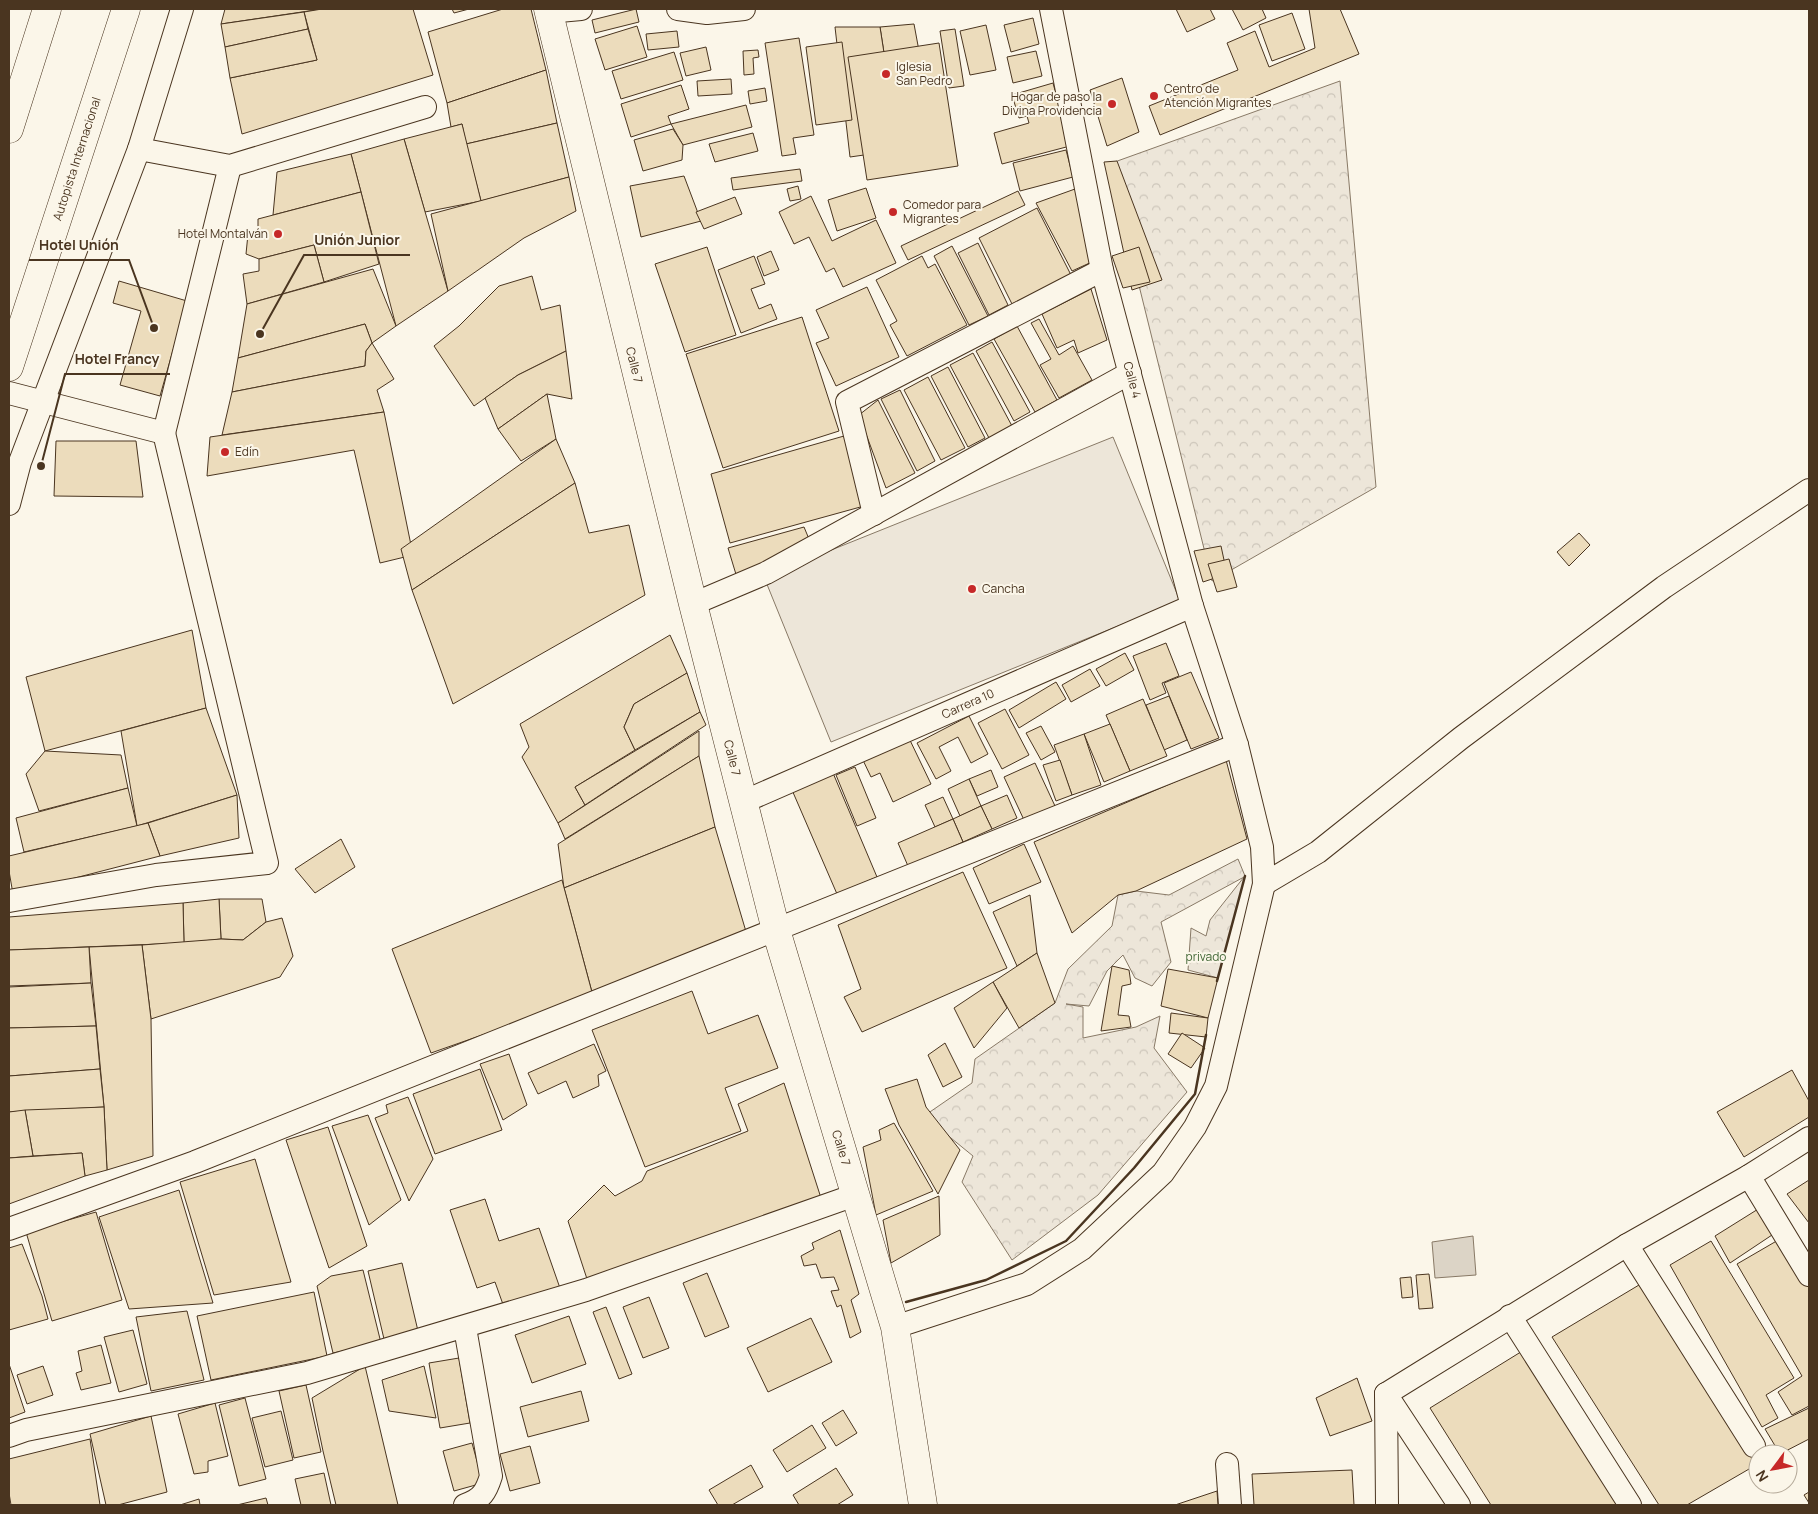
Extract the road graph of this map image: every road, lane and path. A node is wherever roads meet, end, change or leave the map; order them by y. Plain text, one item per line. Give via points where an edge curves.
1 (47, 9) edge
2 (126, 9) edge
3 (182, 9) edge
4 (581, 9) edge
5 (678, 9) edge
6 (744, 9) edge
7 (1051, 9) edge
8 (548, 10) edge
9 (707, 11) edge
10 (425, 108) dead end
11 (9, 129) edge
12 (139, 149) junction
13 (230, 166) junction
14 (1102, 270) junction
15 (9, 367) edge
16 (1130, 372) junction
17 (9, 393) edge
18 (44, 401) junction
19 (164, 433) junction
20 (1809, 490) edge
21 (9, 504) edge
22 (874, 514) junction
23 (693, 604) junction
24 (1192, 606) junction
25 (1237, 744) junction
26 (743, 802) junction
27 (1264, 884) junction
28 (9, 901) edge
29 (776, 930) junction
30 (1809, 1138) edge
31 (1749, 1176) junction
32 (858, 1206) junction
33 (9, 1229) edge
34 (1627, 1245) junction
35 (1809, 1276) edge
36 (1510, 1316) junction
37 (895, 1327) junction
38 (464, 1328) junction
39 (1386, 1394) junction
40 (9, 1436) edge
41 (1753, 1444) edge
42 (1227, 1464) dead end
43 (465, 1505) edge
44 (923, 1505) edge
45 (1230, 1505) edge
46 (1388, 1505) edge
47 (1459, 1505) edge
48 (1630, 1505) edge

1 - 11 main road
2 - 15 main road, Autopista Internacional
3 - 12 street
4 - 8 street
5 - 9 street
6 - 9 street
7 - 14 street, Calle 4
8 - 23 main road, Calle 7
10 - 13 street
12 - 13 street
12 - 18 street
13 - 19 street
14 - 16 street, Calle 4
14 - 22 street via 846,402
16 - 22 street
16 - 24 street, Calle 4
17 - 18 street
18 - 19 street
18 - 21 street via 20,462
19 - 28 street via 267,863 156,875
20 - 27 street via 1664,587 1461,738 1318,852
22 - 23 street via 766,573
23 - 26 main road, Calle 7
24 - 25 street, Calle 4
24 - 26 street, Carrera 10
25 - 27 street, Calle 4 via 1262,847
25 - 29 street
26 - 29 main road, Calle 7
27 - 37 street, Calle 4 via 1216,1086 1195,1127 1163,1172 1082,1249 1027,1284
29 - 32 main road, Calle 7
29 - 33 street via 195,1162
30 - 31 street
31 - 34 street
31 - 35 street
32 - 37 main road, Calle 7
32 - 38 street
34 - 36 street
34 - 41 street
36 - 39 street
36 - 48 street
37 - 44 main road, Calle 7
38 - 40 street via 307,1373
38 - 43 street via 491,1476 486,1492
39 - 46 street
39 - 47 street
42 - 45 street

